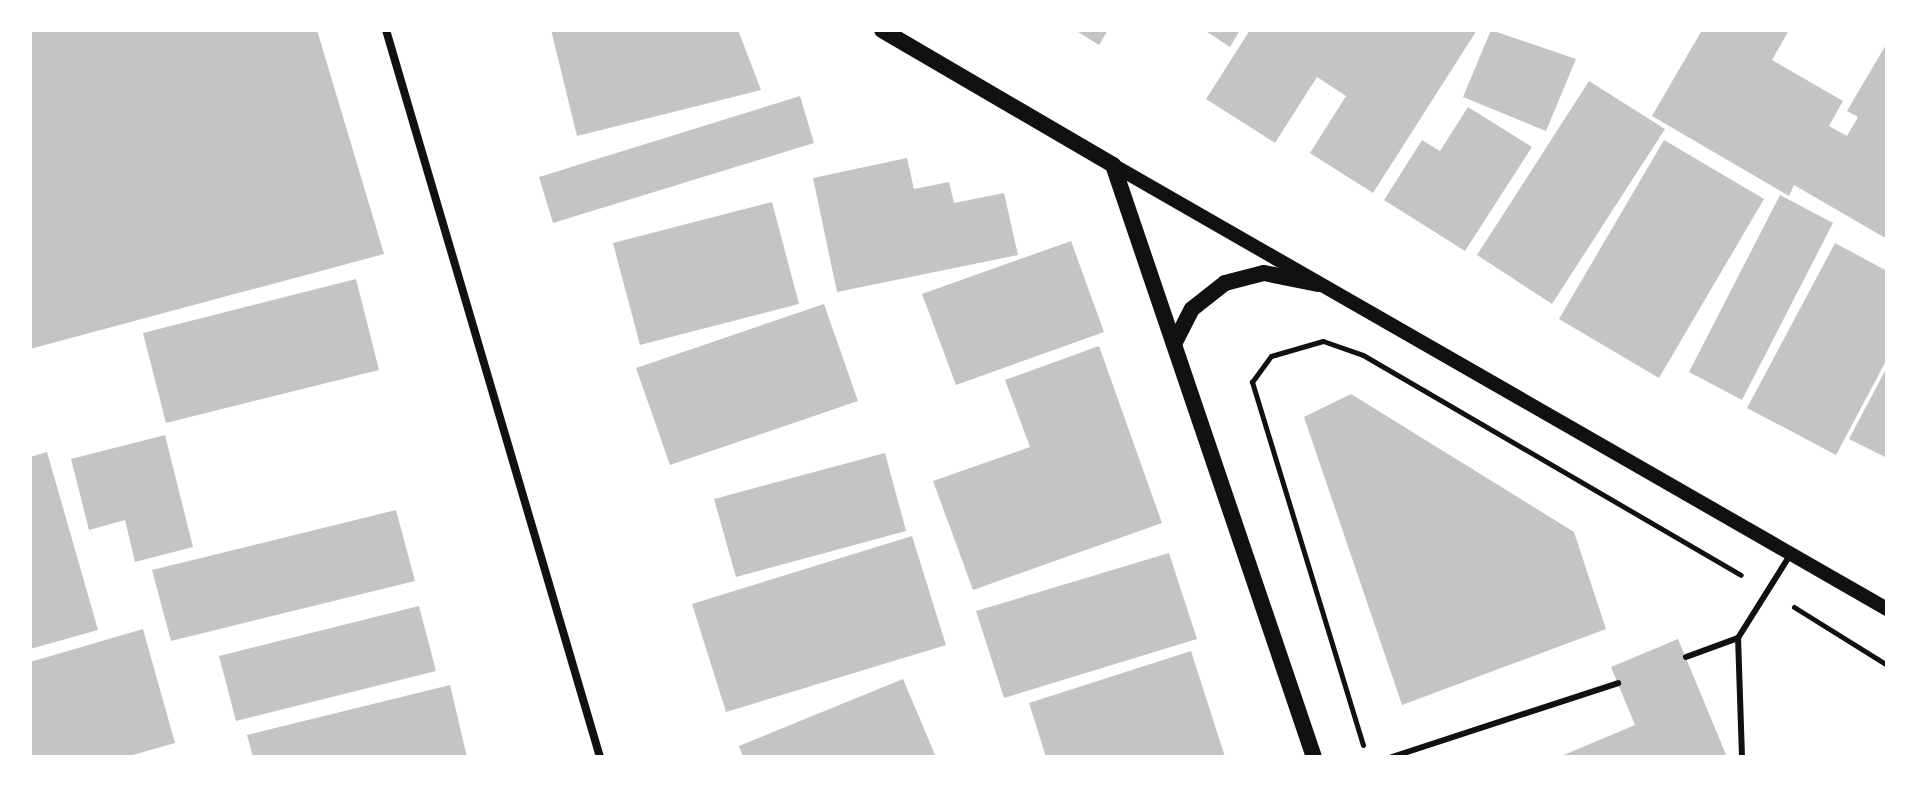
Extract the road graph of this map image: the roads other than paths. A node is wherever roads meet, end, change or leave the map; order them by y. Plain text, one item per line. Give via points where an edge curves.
1 (386, 30) edge
2 (882, 30) edge
3 (1113, 165) junction
4 (1318, 284) junction
5 (1174, 344) junction
6 (1792, 552) junction
7 (1887, 609) edge
8 (1738, 638) junction
9 (1686, 657) dead end
10 (1618, 683) dead end
11 (600, 757) edge
12 (1314, 757) edge
13 (1392, 757) edge
14 (1742, 757) edge

1 - 11 street
2 - 3 main road
3 - 4 street
3 - 5 main road
4 - 5 main road via 1264,273 1225,283 1192,309
4 - 6 street
5 - 12 main road
6 - 7 street
6 - 8 lane
8 - 9 lane
8 - 14 lane
10 - 13 lane

